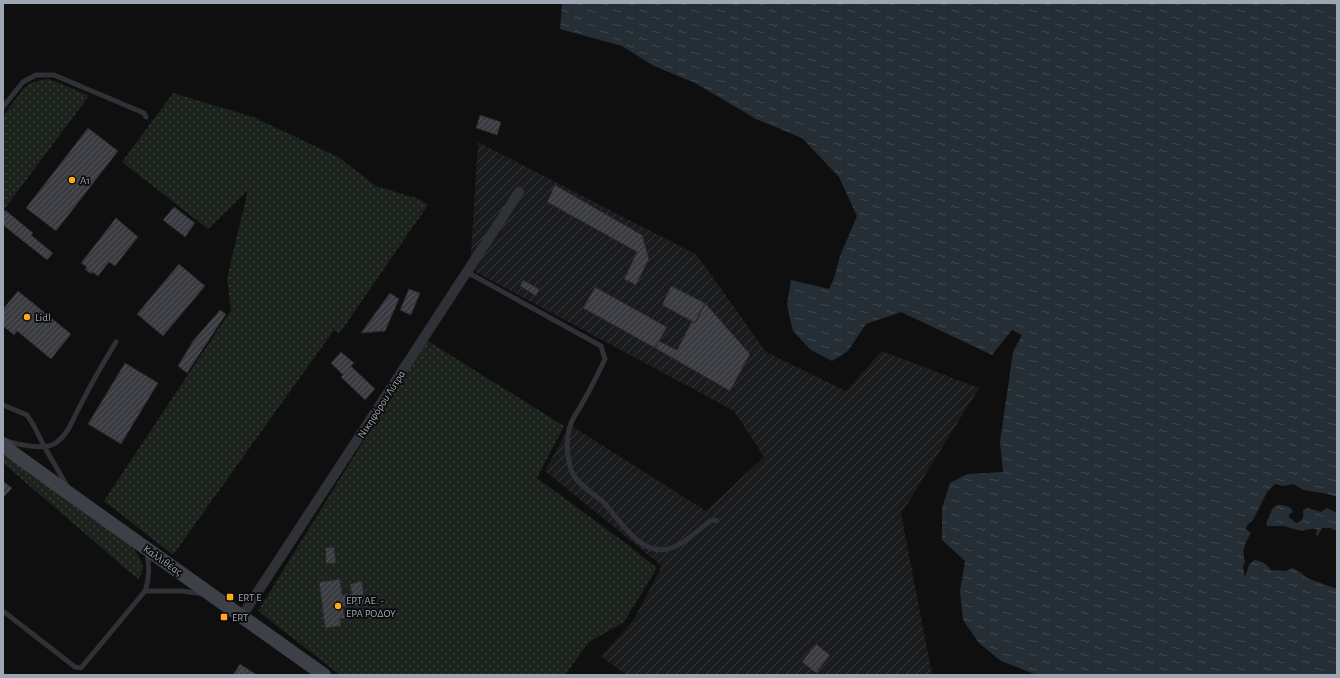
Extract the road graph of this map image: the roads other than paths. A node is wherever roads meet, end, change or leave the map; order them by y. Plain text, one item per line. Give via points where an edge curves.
1 (3, 107) edge
2 (146, 117) dead end
3 (519, 192) dead end
4 (467, 272) junction
5 (116, 342) dead end
6 (3, 405) edge
7 (3, 440) edge
8 (3, 444) edge
9 (44, 446) junction
10 (74, 497) junction
11 (717, 521) dead end
12 (146, 548) junction
13 (145, 591) junction
14 (214, 596) junction
15 (3, 611) edge
16 (242, 616) junction
17 (324, 675) edge

1 - 2 lane via 23,82 36,74 54,75 144,113
3 - 4 street, Νικηφόρου Λύτρα
4 - 11 lane via 601,346 604,359 582,405 572,418 568,435 568,456 573,474 588,491 603,502 642,544 656,550 683,543 710,521
4 - 16 street, Νικηφόρου Λύτρα
5 - 9 lane via 66,432 56,443
6 - 9 lane via 27,415
7 - 9 lane via 30,446
8 - 10 main road, Καλλιθέας
9 - 10 lane
10 - 12 main road, Καλλιθέας
12 - 13 lane via 150,572
12 - 14 main road, Καλλιθέας
13 - 14 lane via 182,591
13 - 15 lane via 81,668 75,667
14 - 16 main road, Καλλιθέας
16 - 17 main road, Καλλιθέας

